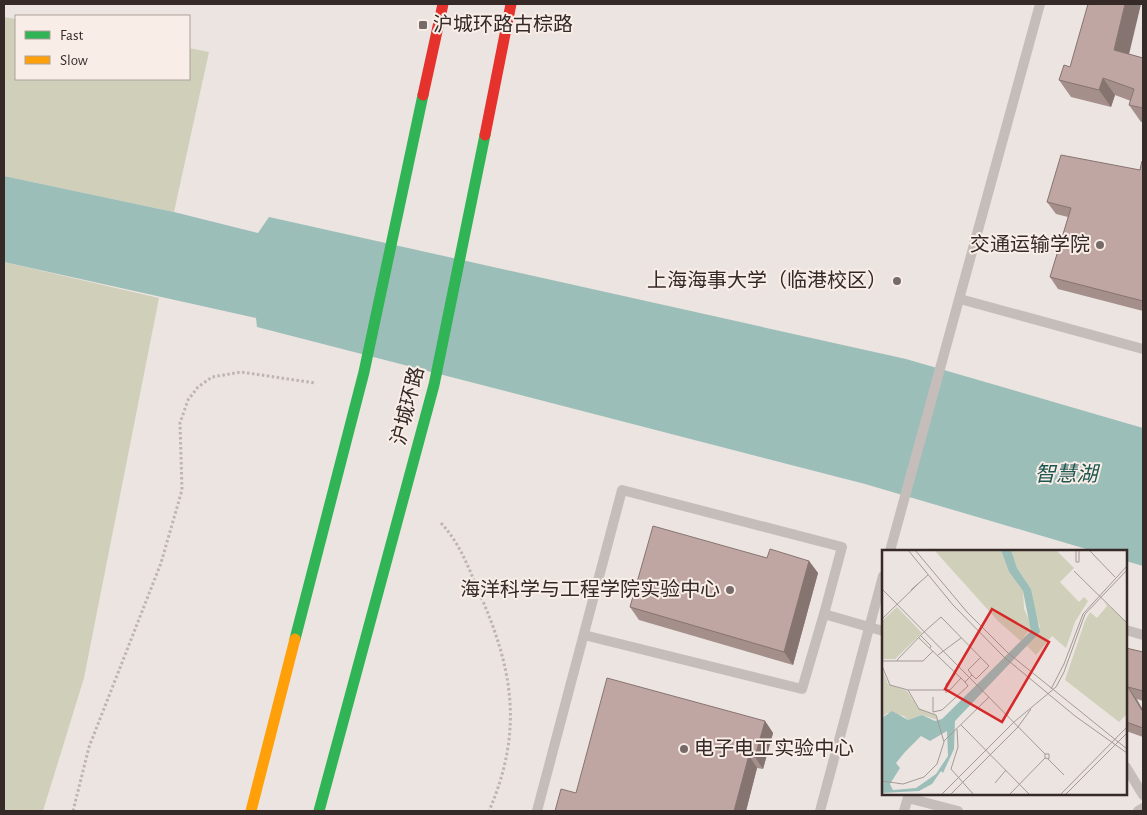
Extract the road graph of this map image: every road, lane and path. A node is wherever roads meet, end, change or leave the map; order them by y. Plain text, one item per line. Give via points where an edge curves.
1 (443, 4) edge
2 (511, 4) edge
3 (1040, 4) edge
4 (960, 299) junction
5 (1143, 349) edge
6 (315, 383) dead end
7 (441, 523) dead end
8 (890, 550) edge
9 (882, 580) edge
10 (824, 614) junction
11 (869, 628) junction
12 (1127, 630) edge
13 (882, 631) edge
14 (584, 635) junction
15 (1143, 635) edge
16 (1127, 769) edge
17 (1143, 795) edge
18 (908, 796) edge
19 (1143, 808) edge
20 (73, 811) edge
21 (251, 811) edge
22 (319, 811) edge
23 (489, 811) edge
24 (538, 811) edge
25 (820, 811) edge
26 (904, 811) edge
27 (958, 811) edge
28 (1138, 811) edge

1 - 21 main road via 364,372
2 - 22 main road, 沪城环路 via 434,384
3 - 4 lane
4 - 5 lane
4 - 8 lane
6 - 20 path via 241,372 212,377 188,400 180,423 182,490 161,562 89,748
7 - 23 path via 456,540 496,631 509,681 510,736 497,793
9 - 11 lane
10 - 11 lane
10 - 14 lane via 802,689
10 - 14 lane via 842,547 622,490
11 - 13 lane
11 - 25 lane
12 - 15 lane
14 - 24 lane
16 - 17 lane
18 - 26 lane
18 - 27 lane
19 - 28 lane

